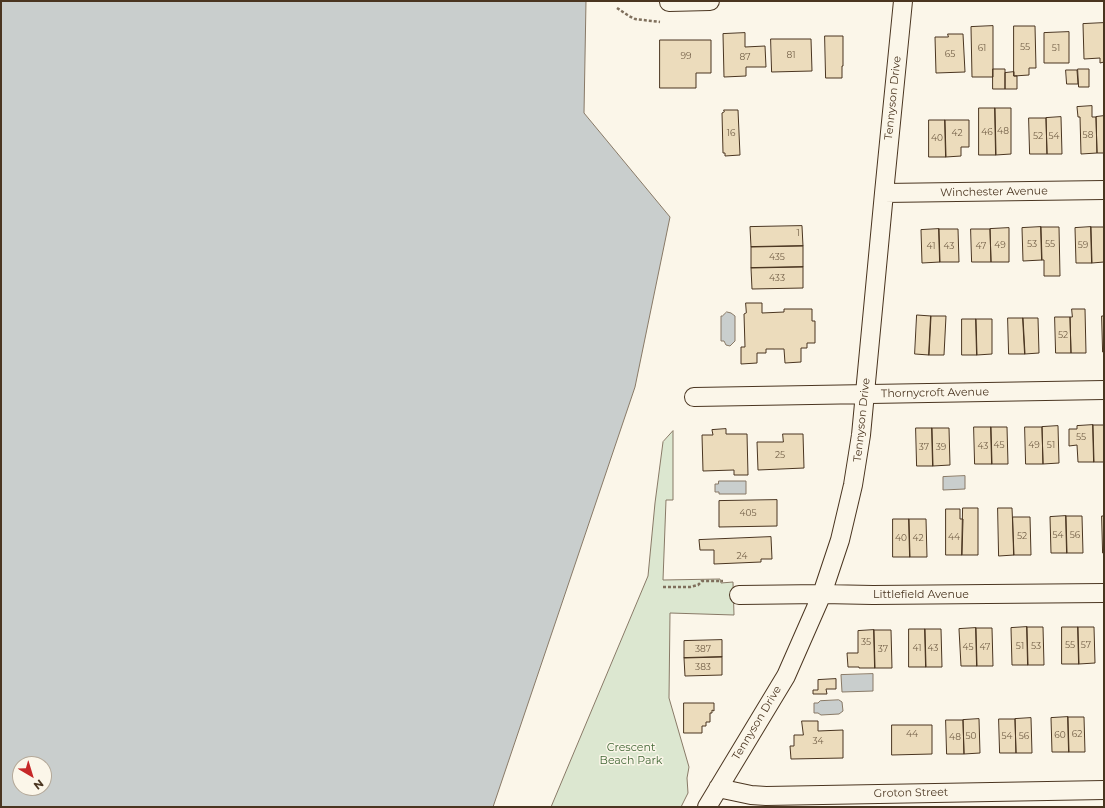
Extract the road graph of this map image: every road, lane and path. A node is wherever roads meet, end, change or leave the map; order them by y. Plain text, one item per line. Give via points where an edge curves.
1 (710, 1) edge
2 (903, 1) edge
3 (669, 2) edge
4 (617, 8) dead end
5 (660, 22) dead end
6 (1104, 190) edge
7 (884, 193) junction
8 (1104, 390) edge
9 (865, 394) junction
10 (694, 397) dead end
11 (722, 581) dead end
12 (663, 587) dead end
13 (1104, 593) edge
14 (822, 594) junction
15 (739, 595) dead end
16 (718, 788) junction
17 (1104, 790) edge
18 (707, 807) edge

1 - 3 street
2 - 7 street, Tennyson Drive
4 - 5 path via 635,19
6 - 7 street, Winchester Avenue
7 - 9 street, Tennyson Drive
8 - 9 street, Thornycroft Avenue
9 - 10 street, Thornycroft Avenue
9 - 14 street, Tennyson Drive via 862,435 853,485 840,540
11 - 12 path via 702,581 690,587
13 - 14 street, Littlefield Avenue
14 - 15 street, Littlefield Avenue
14 - 16 street, Tennyson Drive via 786,676
16 - 17 street, Groton Street via 766,796
16 - 18 street, Tennyson Drive

